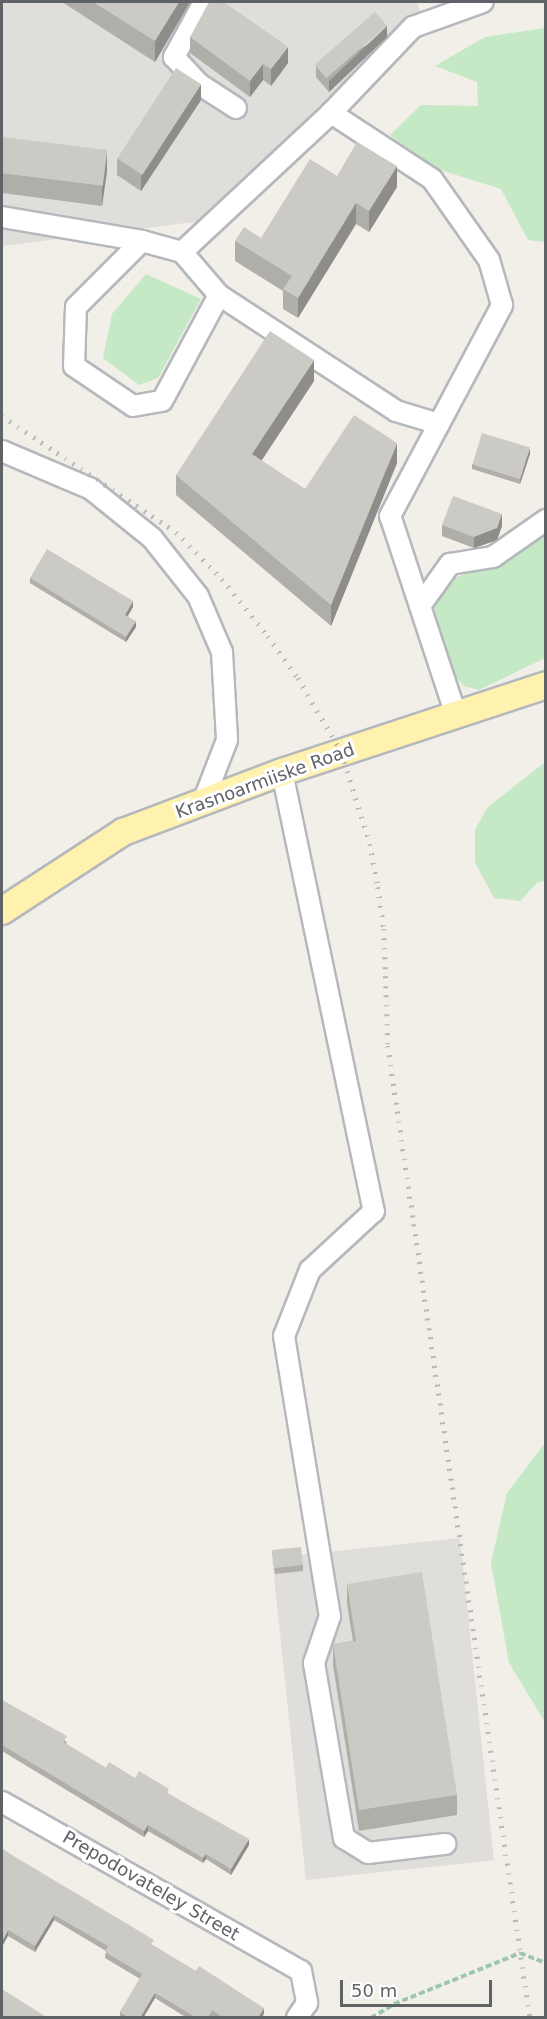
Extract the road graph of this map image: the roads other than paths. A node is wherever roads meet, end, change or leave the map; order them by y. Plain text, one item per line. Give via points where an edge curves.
1 (204, 2) edge
2 (483, 2) edge
3 (236, 108) dead end
4 (331, 113) junction
5 (2, 217) edge
6 (142, 241) junction
7 (182, 252) junction
8 (219, 295) junction
9 (438, 424) junction
10 (2, 451) edge
11 (546, 520) edge
12 (420, 606) junction
13 (546, 685) edge
14 (456, 716) junction
15 (282, 772) junction
16 (203, 802) junction
17 (2, 911) edge
18 (2, 1802) edge
19 (445, 1844) dead end
20 (297, 2018) edge

1 - 3 street via 174,57 200,84
2 - 4 street via 413,27
4 - 7 street
4 - 9 street via 432,179 489,260 502,304
5 - 6 street
6 - 7 street
6 - 8 street via 76,307 74,366 133,406 162,401
7 - 8 street
8 - 9 street via 396,411
9 - 12 street via 390,516
10 - 16 street via 91,489 152,538 198,596 222,652 227,741
11 - 12 street via 493,557 450,564
12 - 14 street
13 - 14 main road, Krasnoarmiiske Road
14 - 15 main road, Krasnoarmiiske Road
15 - 16 main road, Krasnoarmiiske Road
15 - 19 street via 374,1211 310,1270 285,1336 330,1616 314,1663 344,1838 368,1853
16 - 17 main road, Krasnoarmiiske Road via 123,832
18 - 20 street, Prepodovateley Street via 301,1971 307,2003

